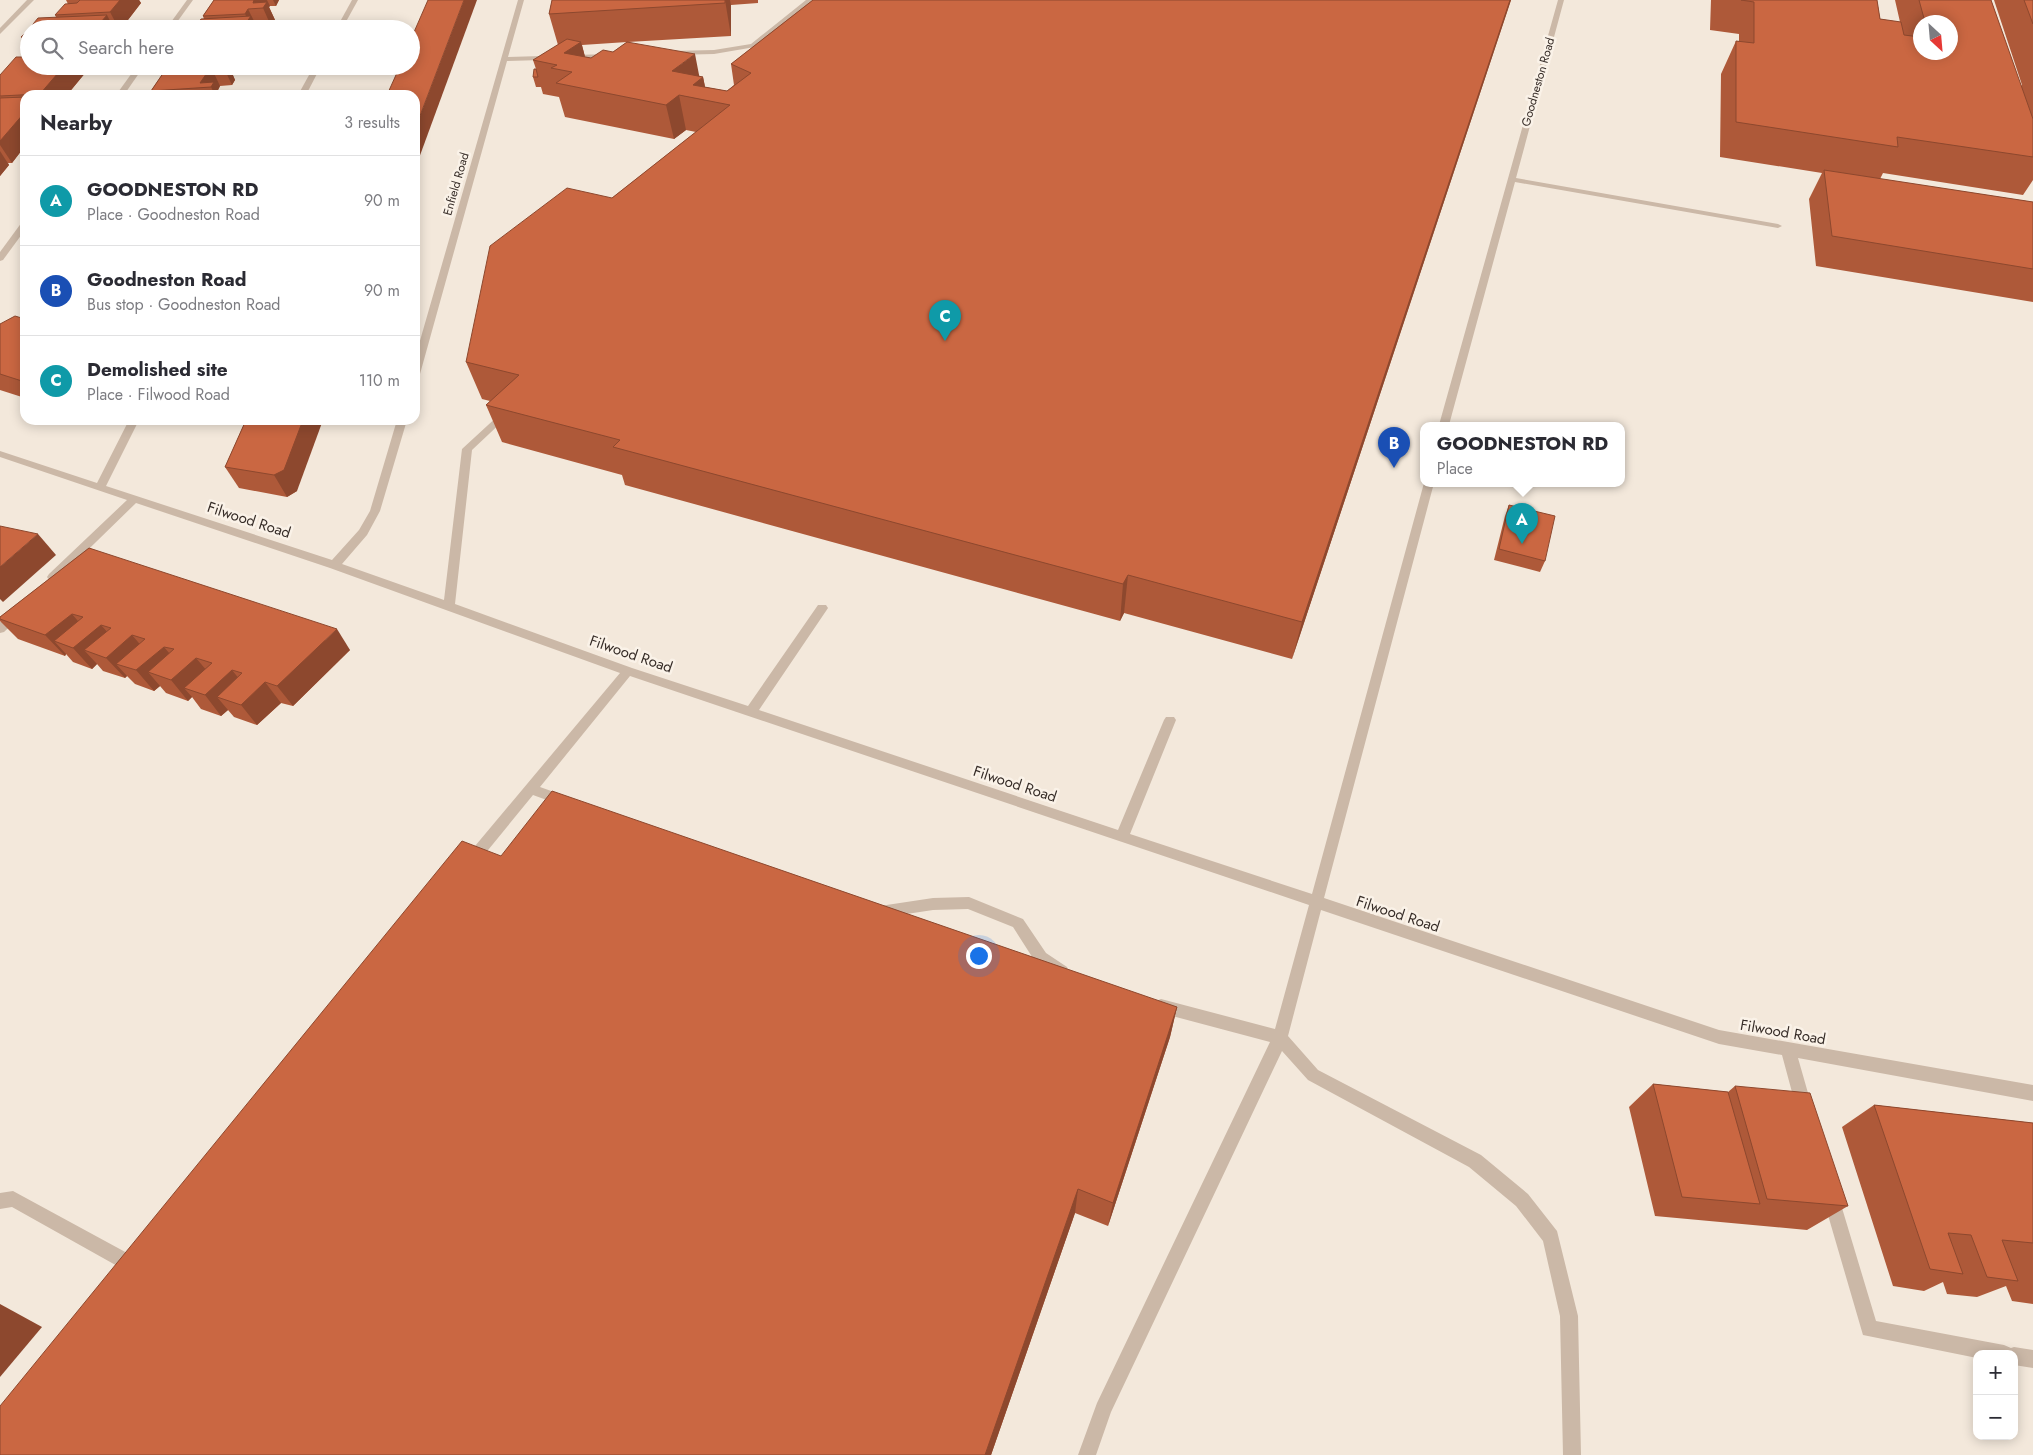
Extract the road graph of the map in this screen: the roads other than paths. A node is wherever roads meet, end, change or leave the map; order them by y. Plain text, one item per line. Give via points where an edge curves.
1 (31, 0) edge
2 (190, 0) edge
3 (355, 0) edge
4 (520, 0) edge
5 (810, 0) edge
6 (1560, 0) edge
7 (176, 20) edge
8 (344, 20) edge
9 (0, 32) edge
10 (665, 54) edge
11 (616, 56) edge
12 (504, 59) junction
13 (134, 75) edge
14 (313, 75) edge
15 (124, 90) edge
16 (305, 90) edge
17 (1511, 180) junction
18 (1778, 226) dead end
19 (20, 231) edge
20 (0, 258) edge
21 (420, 356) edge
22 (502, 416) edge
23 (1445, 422) edge
24 (131, 425) edge
25 (401, 425) edge
26 (0, 454) edge
27 (100, 487) junction
28 (1428, 487) edge
29 (134, 499) junction
30 (334, 565) junction
31 (42, 588) edge
32 (449, 605) junction
33 (822, 608) dead end
34 (21, 609) edge
35 (0, 629) edge
36 (628, 671) junction
37 (751, 712) junction
38 (1170, 720) dead end
39 (530, 789) junction
40 (577, 806) edge
41 (1122, 836) junction
42 (462, 872) edge
43 (1316, 904) junction
44 (865, 914) edge
45 (1073, 980) edge
46 (1147, 1003) edge
47 (1280, 1038) junction
48 (1788, 1049) junction
49 (2033, 1093) edge
50 (1809, 1124) edge
51 (1826, 1180) edge
52 (0, 1201) edge
53 (148, 1252) edge
54 (136, 1268) junction
55 (123, 1282) edge
56 (1982, 1350) edge
57 (2018, 1357) edge
58 (2033, 1359) edge
59 (1087, 1455) edge
60 (1572, 1455) edge

1 - 9 street
2 - 7 street
3 - 8 street
4 - 12 street, Enfield Road
5 - 10 street via 753,46
6 - 17 street, Goodneston Road
11 - 12 street
12 - 21 street, Enfield Road
13 - 15 street
14 - 16 street
17 - 18 street
17 - 23 street, Goodneston Road
19 - 20 street
22 - 32 street via 467,449
24 - 27 street
25 - 30 street via 375,511 363,532
26 - 27 street, Filwood Road
27 - 29 street, Filwood Road
28 - 43 street
29 - 30 street, Filwood Road
29 - 31 street
30 - 32 street, Filwood Road
32 - 36 street, Filwood Road
33 - 37 street
34 - 35 street
36 - 37 street, Filwood Road
36 - 39 street
37 - 41 street, Filwood Road
38 - 41 street
39 - 40 street
39 - 42 street
41 - 43 street, Filwood Road
43 - 47 street
43 - 48 street, Filwood Road via 1719,1037
44 - 45 street via 932,904 968,903 1018,924 1042,958
46 - 47 street
47 - 59 street via 1103,1409
47 - 60 street via 1313,1075 1475,1161 1522,1200 1551,1237 1569,1316
48 - 49 street, Filwood Road
48 - 50 street
51 - 56 street via 1869,1329
52 - 54 street via 13,1199
53 - 54 street
54 - 55 street
57 - 58 street

